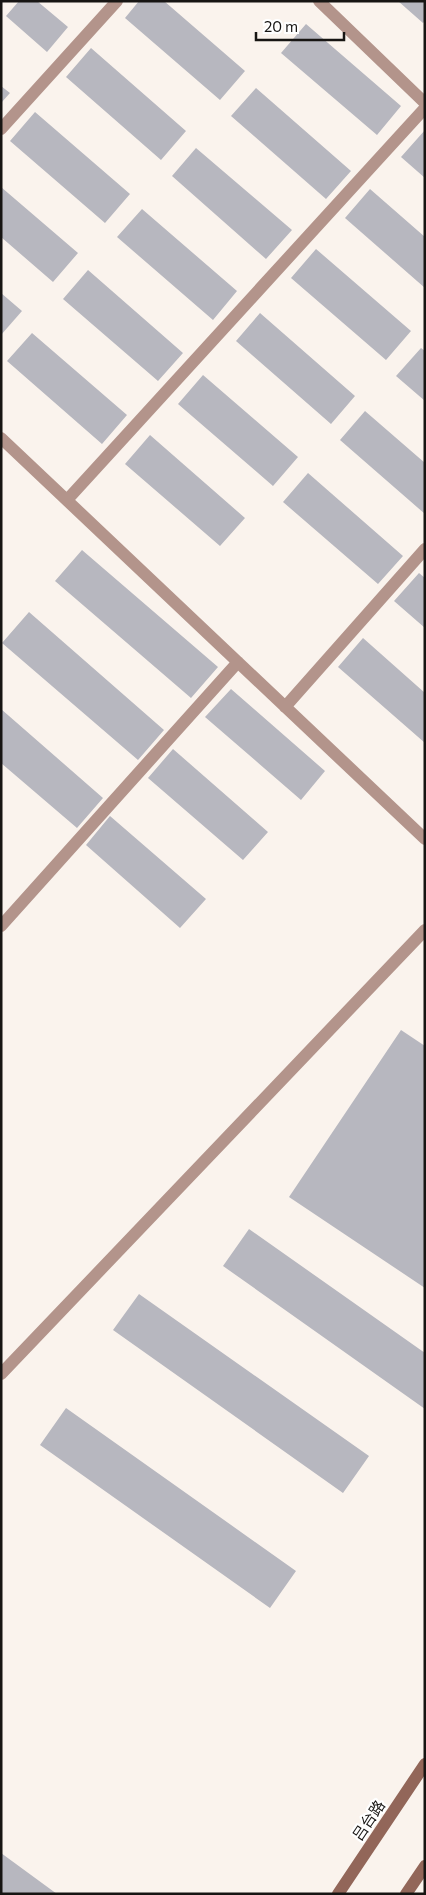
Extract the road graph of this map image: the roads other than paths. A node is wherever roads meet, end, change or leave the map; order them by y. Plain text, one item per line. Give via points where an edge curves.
1 (117, 1) edge
2 (319, 1) edge
3 (425, 103) edge
4 (425, 108) edge
5 (1, 129) edge
6 (1, 438) edge
7 (66, 500) junction
8 (425, 550) edge
9 (238, 662) junction
10 (285, 707) junction
11 (425, 839) edge
12 (1, 926) edge
13 (425, 930) edge
14 (1, 1374) edge
15 (425, 1764) edge
16 (425, 1866) edge
17 (338, 1894) edge
18 (406, 1894) edge

1 - 5 street
2 - 3 street
4 - 7 street
6 - 7 street
7 - 9 street
8 - 10 street
9 - 10 street
9 - 12 street
10 - 11 street
13 - 14 street
15 - 17 main road, 吕台路
16 - 18 main road

